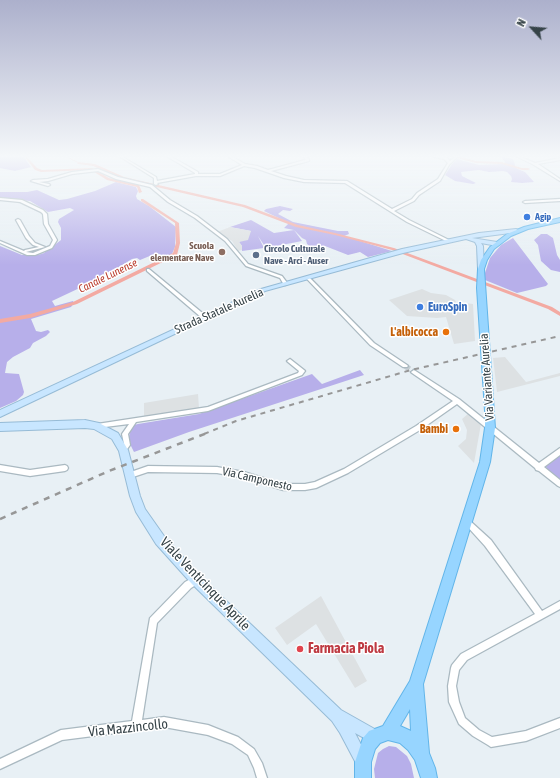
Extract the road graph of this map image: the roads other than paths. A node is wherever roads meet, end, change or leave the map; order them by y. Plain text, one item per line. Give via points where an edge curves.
1 (161, 192) edge
2 (364, 192) edge
3 (421, 192) edge
4 (0, 199) edge
5 (560, 200) edge
6 (525, 202) dead end
7 (391, 211) junction
8 (18, 220) dead end
9 (560, 220) edge
10 (516, 231) junction
11 (478, 238) junction
12 (505, 238) joint
13 (0, 242) edge
14 (449, 242) junction
15 (498, 243) junction
16 (16, 249) junction
17 (481, 268) junction
18 (148, 270) dead end
19 (308, 278) junction
20 (286, 284) junction
21 (204, 317) junction
22 (290, 361) dead end
23 (405, 366) tunnel mouth
24 (414, 372) tunnel mouth
25 (457, 401) junction
26 (3, 412) edge
27 (134, 420) junction
28 (96, 426) junction
29 (0, 428) edge
30 (490, 428) junction
31 (123, 450) junction
32 (560, 451) edge
33 (0, 468) edge
34 (65, 468) dead end
35 (538, 468) junction
36 (130, 475) junction
37 (560, 484) edge
38 (467, 522) junction
39 (196, 580) junction
40 (560, 605) edge
41 (540, 615) junction
42 (416, 684) junction
43 (337, 716) junction
44 (560, 723) edge
45 (136, 726) junction
46 (382, 735) junction
47 (421, 754) junction
48 (0, 764) edge
49 (363, 770) edge
50 (262, 778) edge
51 (429, 778) edge

1 - 20 street via 169,201 196,216 226,240 247,265 281,277
2 - 7 street
3 - 7 street via 413,200
4 - 16 street via 21,201 42,211 46,214 46,224 55,239 51,247 41,252 27,254
5 - 6 street
7 - 14 street
8 - 16 street via 27,237 34,244 43,247 25,251
9 - 10 main road, Strada Statale Aurelia
10 - 11 main road, Strada Statale Aurelia
10 - 12 main road, Strada Statale Aurelia
11 - 14 main road, Strada Statale Aurelia
11 - 15 main road, Strada Statale Aurelia
11 - 17 main road
12 - 15 main road, Via Variante Aurelia
13 - 16 street
14 - 19 main road, Strada Statale Aurelia via 400,251
15 - 17 main road, Via Variante Aurelia via 488,254
17 - 30 main road, Via Variante Aurelia
18 - 21 street
19 - 20 main road, Strada Statale Aurelia
19 - 23 street via 372,344
20 - 21 main road, Strada Statale Aurelia via 252,294
21 - 26 main road, Strada Statale Aurelia
22 - 27 street via 302,371 300,374 208,409
24 - 25 street
25 - 30 street
25 - 36 street, Via Camponesto via 418,428 346,471 316,485 283,487 217,470 148,469
27 - 28 street
27 - 31 street via 125,434 127,445
28 - 29 main road, Viale Venticinque Aprile via 72,423
28 - 31 main road, Viale Venticinque Aprile via 115,436
30 - 35 street
30 - 38 main road, Via Variante Aurelia via 485,462
31 - 36 main road, Viale Venticinque Aprile
32 - 35 street
33 - 34 street via 30,473
35 - 37 street
36 - 39 main road, Viale Venticinque Aprile via 141,512 161,542
38 - 41 street via 488,542
38 - 42 main road, Via Variante Aurelia
39 - 43 main road, Viale Venticinque Aprile
39 - 45 street via 153,621
40 - 41 street
41 - 44 street via 464,656 455,668 452,686 454,702 462,721 492,742 526,736
42 - 46 main road, Via Variante Aurelia
42 - 47 main road, Via Variante Aurelia
43 - 46 main road, Viale Venticinque Aprile
43 - 49 main road, Viale Venticinque Aprile via 345,728
45 - 48 street, Via Mazzincollo via 61,736
45 - 50 street, Via Mazzincollo via 164,722 208,730 235,740 251,752
46 - 47 main road via 397,733 406,737
46 - 49 main road, Via Variante Aurelia via 365,752
47 - 51 main road

